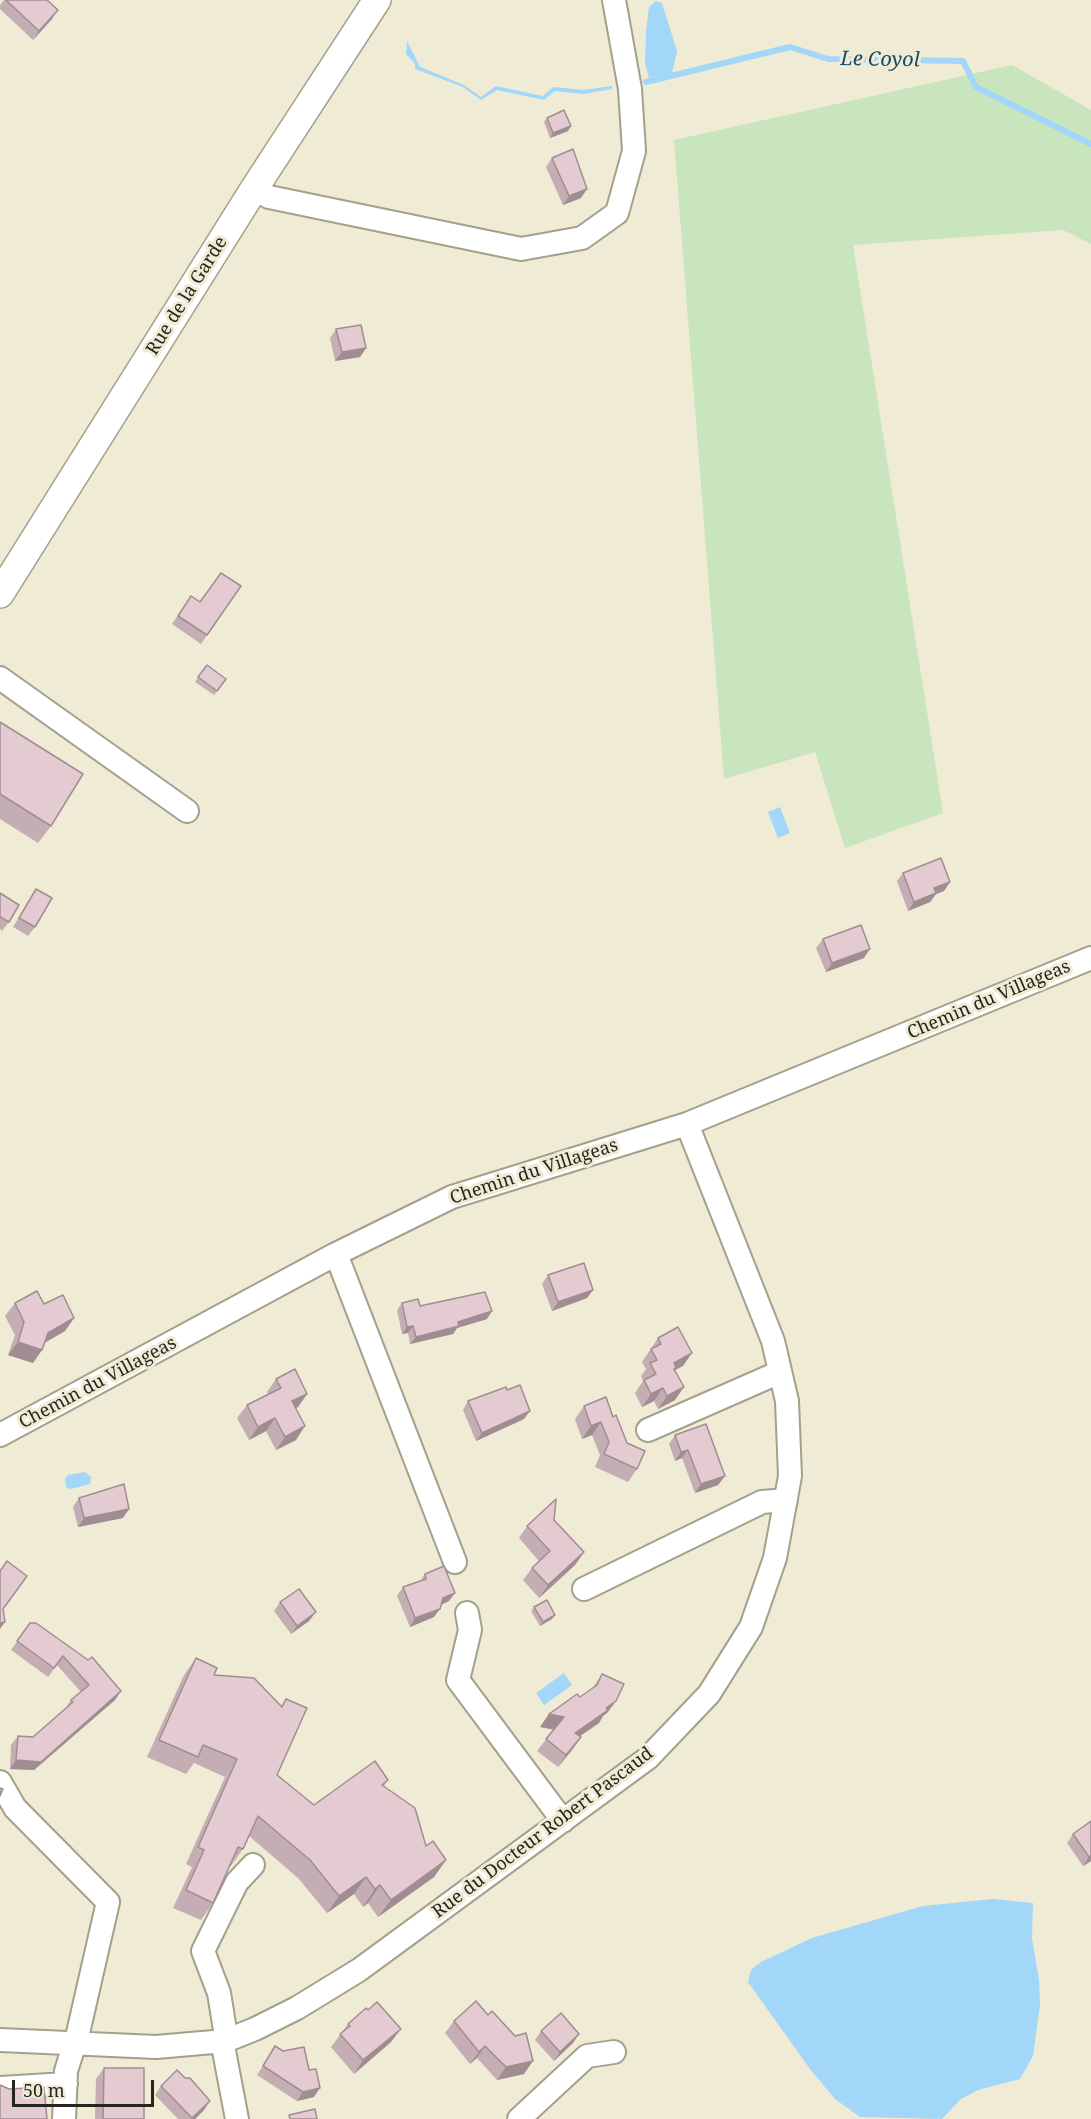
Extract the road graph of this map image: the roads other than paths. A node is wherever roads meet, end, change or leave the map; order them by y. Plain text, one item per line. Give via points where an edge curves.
1 (377, 0) edge
2 (614, 0) edge
3 (254, 189) junction
4 (0, 594) edge
5 (0, 678) edge
6 (187, 811) dead end
7 (1091, 958) edge
8 (687, 1124) junction
9 (336, 1254) junction
10 (780, 1372) junction
11 (648, 1430) dead end
12 (0, 1435) edge
13 (786, 1500) junction
14 (455, 1562) dead end
15 (584, 1589) dead end
16 (467, 1613) dead end
17 (0, 1782) edge
18 (563, 1821) junction
19 (253, 1865) dead end
20 (0, 2040) edge
21 (225, 2041) junction
22 (76, 2042) junction
23 (614, 2052) dead end
24 (66, 2084) junction
25 (0, 2088) edge
26 (64, 2119) edge
27 (237, 2119) edge
28 (519, 2119) edge

1 - 3 main road, Rue de la Garde
2 - 3 street via 630,89 634,151 617,213 582,238 521,249 269,197
3 - 4 main road, Rue de la Garde
5 - 6 street
7 - 8 street, Chemin du Villageas
8 - 9 street, Chemin du Villageas via 452,1197
8 - 10 street, Rue du Docteur Robert Pascaud via 773,1341
9 - 12 street, Chemin du Villageas
9 - 14 street
10 - 11 street
10 - 13 street, Rue du Docteur Robert Pascaud via 787,1401 790,1476
13 - 15 street via 762,1502
13 - 18 street, Rue du Docteur Robert Pascaud via 775,1558 751,1627 709,1694 648,1758
16 - 18 street via 470,1630 458,1680
17 - 22 street via 15,1808 108,1902
18 - 21 street, Rue du Docteur Robert Pascaud via 359,1970 297,2008
19 - 21 street via 237,1882 203,1951 219,1993
20 - 22 street, Rue du Docteur Robert Pascaud
21 - 22 street, Rue du Docteur Robert Pascaud via 156,2047
21 - 27 street
22 - 24 street
23 - 28 street via 586,2056
24 - 25 street
24 - 26 street

